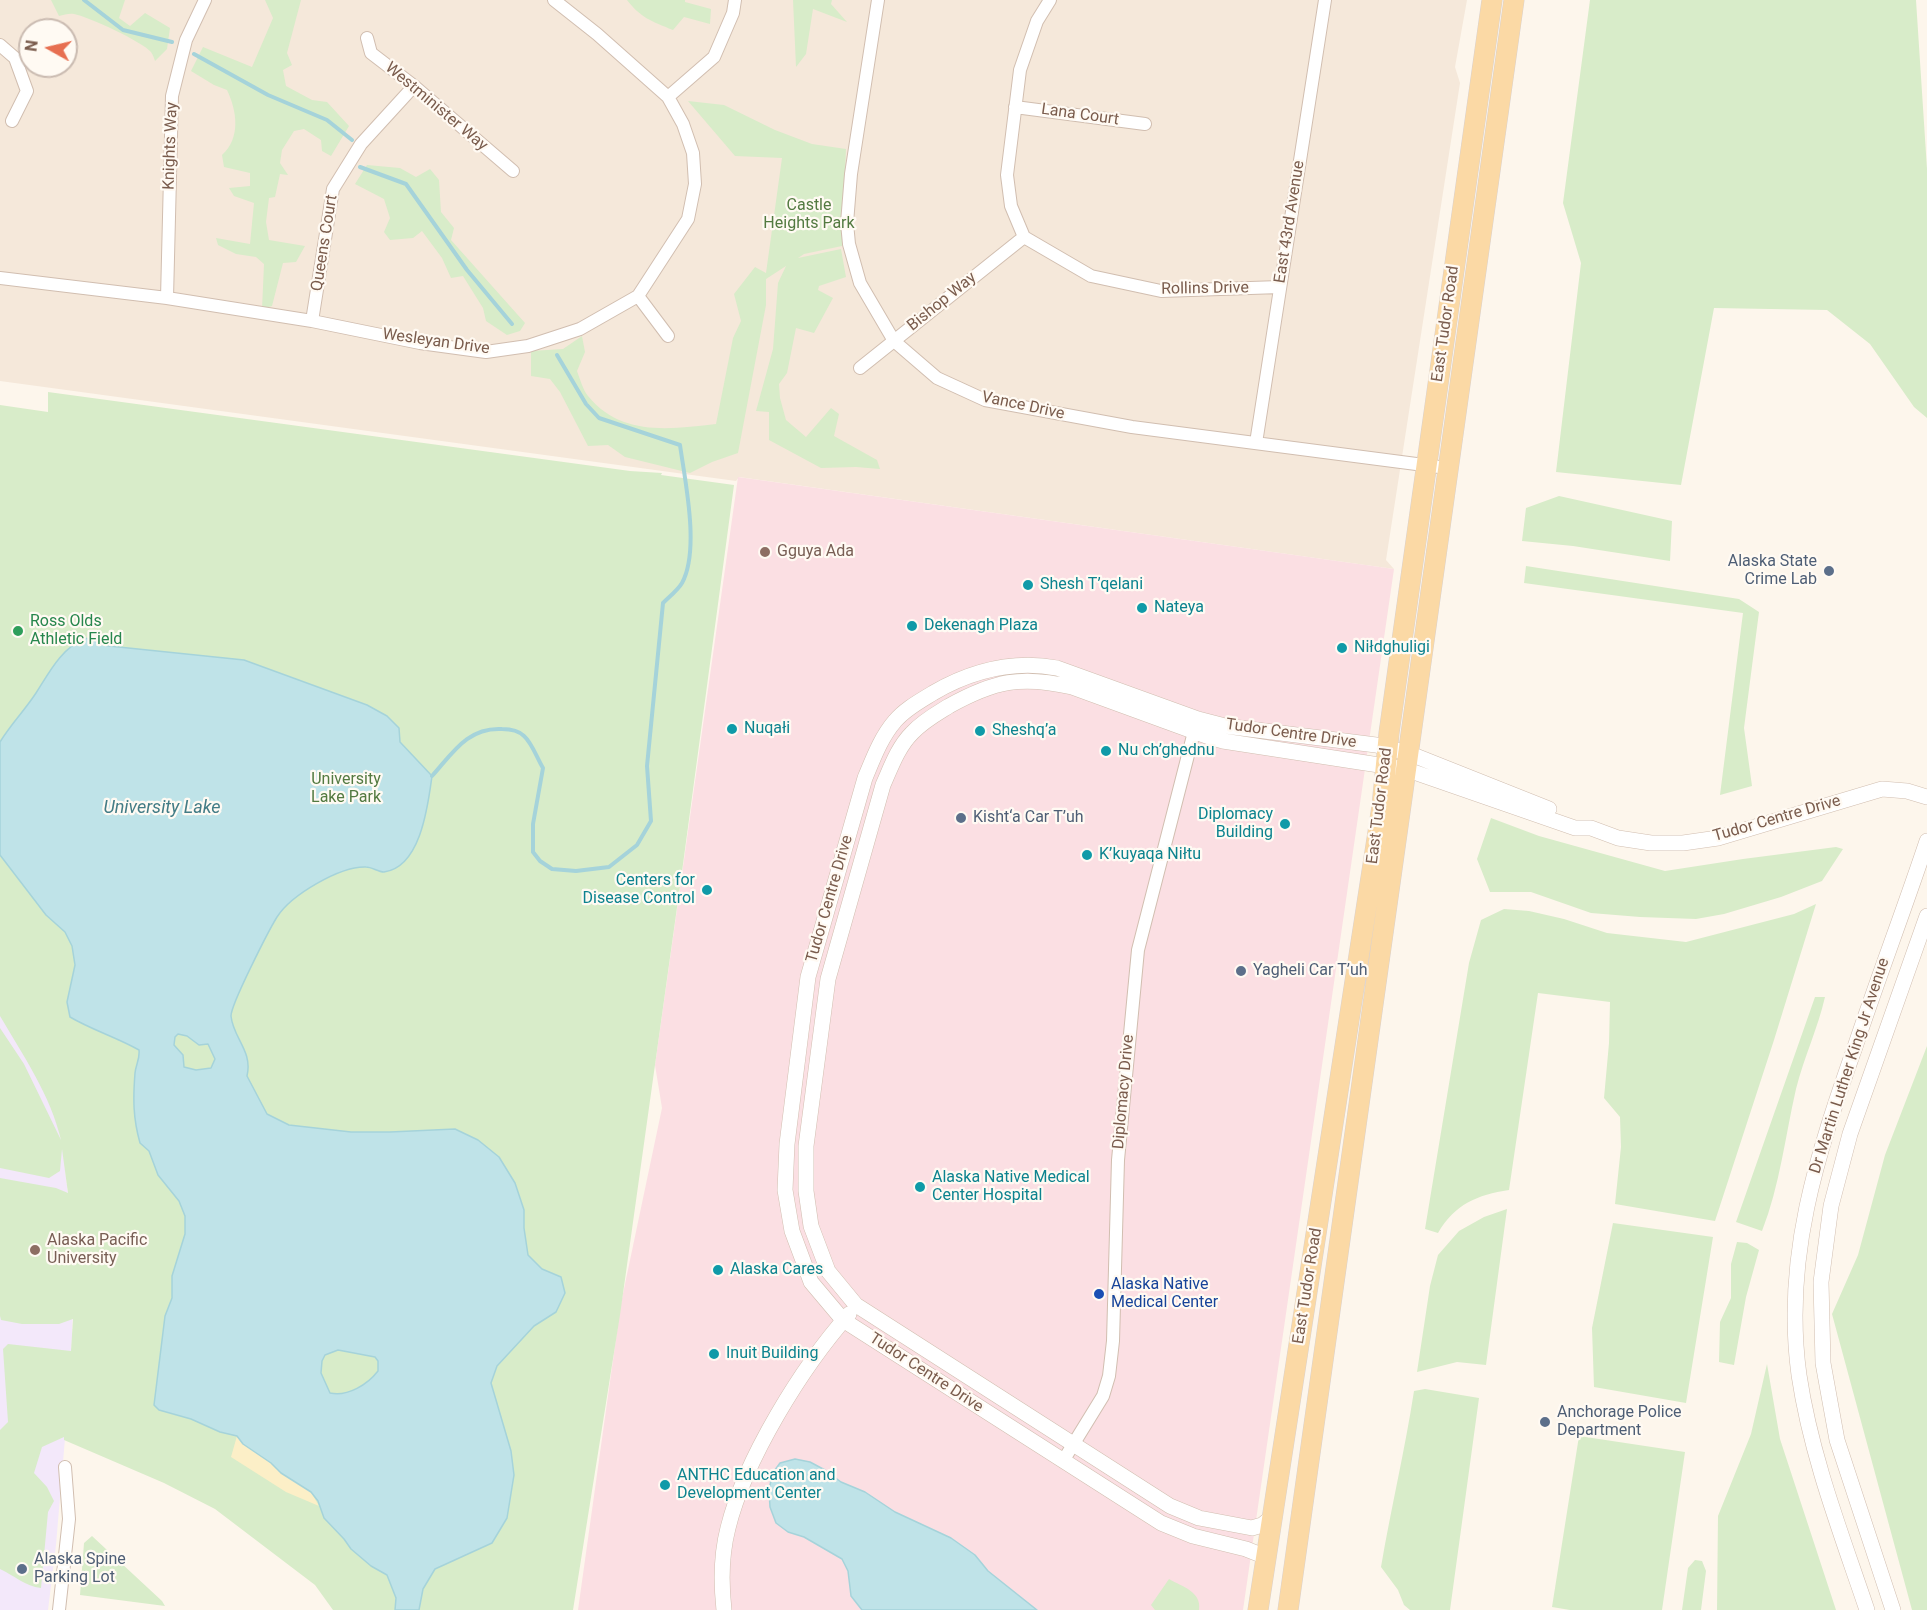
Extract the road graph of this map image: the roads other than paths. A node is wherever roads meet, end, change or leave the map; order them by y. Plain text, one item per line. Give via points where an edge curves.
1 (205, 0) edge
2 (554, 0) edge
3 (735, 0) edge
4 (878, 0) edge
5 (1050, 0) edge
6 (1325, 0) edge
7 (1492, 0) edge
8 (1514, 0) edge
9 (367, 38) dead end
10 (0, 45) edge
11 (414, 86) junction
12 (668, 97) junction
13 (1015, 106) junction
14 (12, 121) dead end
15 (1145, 124) dead end
16 (513, 171) dead end
17 (1024, 237) junction
18 (0, 278) edge
19 (1280, 287) junction
20 (638, 296) junction
21 (167, 298) junction
22 (312, 321) junction
23 (668, 336) dead end
24 (894, 341) junction
25 (860, 368) dead end
26 (1256, 443) junction
27 (1426, 466) junction
28 (1447, 468) junction
29 (1196, 726) junction
30 (1396, 759) junction
31 (1927, 797) edge
32 (1927, 841) edge
33 (1927, 916) edge
34 (856, 1305) junction
35 (843, 1320) junction
36 (1073, 1444) junction
37 (1063, 1461) junction
38 (65, 1467) dead end
39 (1272, 1517) junction
40 (1266, 1557) junction
41 (59, 1610) edge
42 (724, 1610) edge
43 (1258, 1610) edge
44 (1288, 1610) edge
45 (1867, 1610) edge
46 (1893, 1610) edge

1 - 21 street, Knights Way via 186,40 172,96
2 - 12 street, Wesleyan Drive
3 - 12 street via 714,57
4 - 24 street, Vance Drive via 847,223 860,283
5 - 13 street via 1037,21 1020,70
6 - 19 street, East 43rd Avenue
7 - 27 main road, East Tudor Road
8 - 28 main road, East Tudor Road
9 - 11 street, Westminister Way via 371,53
10 - 14 street via 15,57 27,91
11 - 16 street, Westminister Way
11 - 22 street, Queens Court via 361,144 333,189
12 - 20 street, Wesleyan Drive via 693,153 695,184 688,219
13 - 15 street, Lana Court
13 - 17 street via 1006,175 1011,206
17 - 19 street, Rollins Drive via 1091,276 1161,291
17 - 24 street, Bishop Way
18 - 21 street, Wesleyan Drive
19 - 26 street, East 43rd Avenue
20 - 22 street, Wesleyan Drive via 580,329 528,346 486,352
20 - 23 street
21 - 22 street, Wesleyan Drive
24 - 25 street, Bishop Way
24 - 26 street, Vance Drive via 937,378 985,400 1132,427
26 - 27 street, Vance Drive
27 - 28 street, Vance Drive
27 - 30 main road, East Tudor Road
28 - 30 main road, East Tudor Road
29 - 30 street, Tudor Centre Drive via 1223,741
29 - 34 street, Tudor Centre Drive via 1072,687 1019,681 992,685 930,717 911,734 895,757 883,785 828,979 806,1146 806,1191 813,1234 828,1271
29 - 35 street, Tudor Centre Drive via 1057,668 1021,664 954,681 919,701 896,720 878,748 865,778 808,977 787,1144 785,1190 797,1248 811,1281
29 - 36 street, Diplomacy Drive via 1138,950 1118,1160 1109,1376 1103,1396
30 - 31 street, Tudor Centre Drive via 1575,828 1591,828 1618,838 1651,843 1718,838 1882,789
30 - 39 main road, East Tudor Road via 1382,806
30 - 44 main road, East Tudor Road
32 - 45 street, Dr Martin Luther King Jr Avenue via 1825,1132 1808,1193 1798,1251 1795,1315 1808,1431
33 - 46 street, Dr Martin Luther King Jr Avenue via 1850,1134 1831,1206 1821,1282 1823,1363 1837,1440
34 - 35 street
34 - 36 street, Tudor Centre Drive
35 - 37 street, Tudor Centre Drive
35 - 42 street via 790,1394 735,1502 724,1550
36 - 37 street, Diplomacy Drive
36 - 39 street, Tudor Centre Drive via 1170,1506 1199,1518 1252,1528 1262,1526
37 - 40 street, Tudor Centre Drive via 1161,1523
38 - 41 street via 69,1519
39 - 40 main road, East Tudor Road
40 - 43 main road, East Tudor Road

